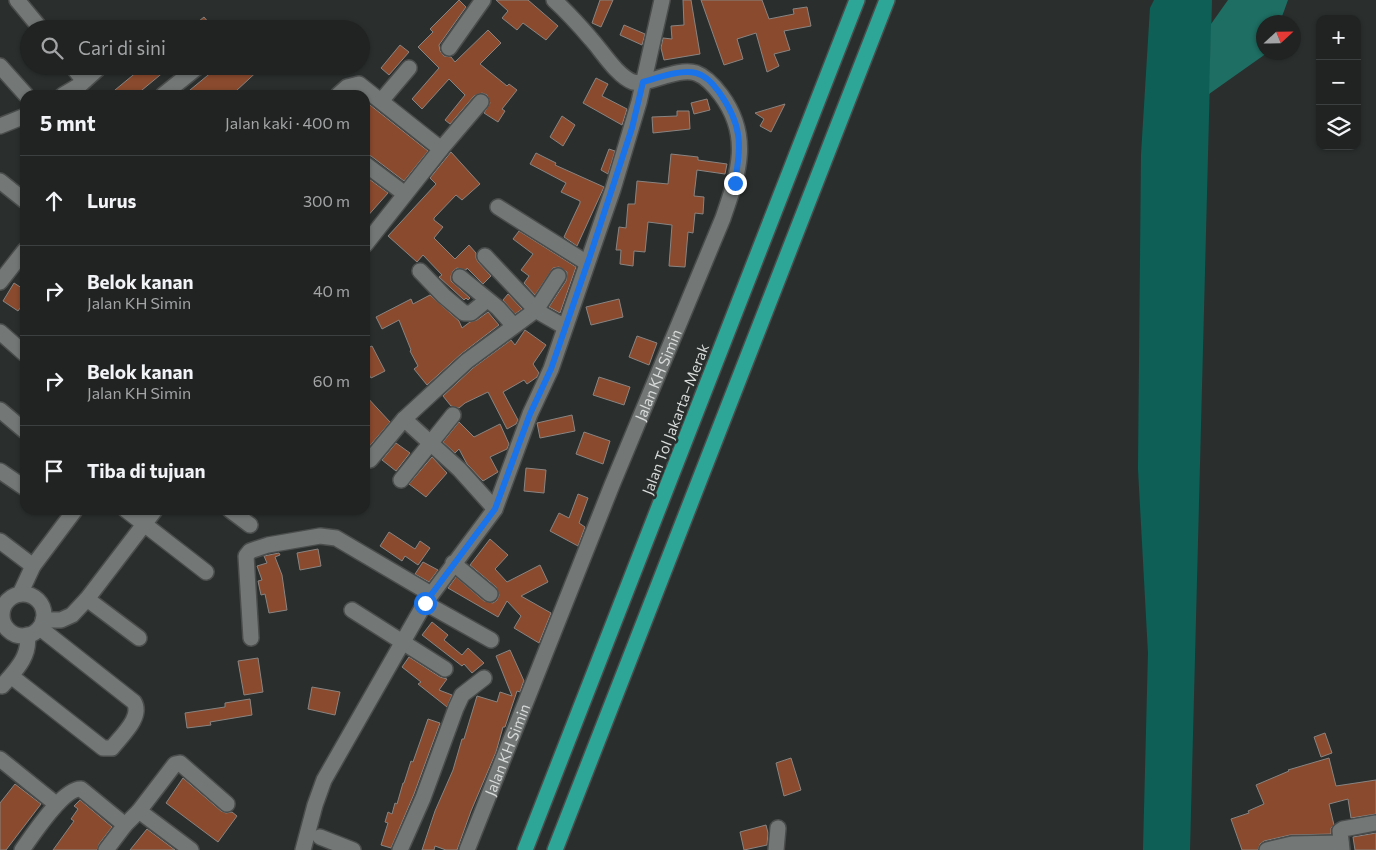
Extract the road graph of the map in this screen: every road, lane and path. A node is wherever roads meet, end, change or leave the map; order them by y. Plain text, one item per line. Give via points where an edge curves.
1 (17, 0) edge
2 (483, 0) edge
3 (554, 0) edge
4 (662, 0) edge
5 (857, 0) edge
6 (888, 0) edge
7 (34, 20) edge
8 (449, 48) dead end
9 (0, 66) edge
10 (409, 68) dead end
11 (79, 75) edge
12 (91, 75) edge
13 (188, 75) edge
14 (84, 81) junction
15 (643, 82) junction
16 (22, 90) edge
17 (70, 90) edge
18 (169, 90) edge
19 (344, 90) edge
20 (367, 90) edge
21 (370, 92) edge
22 (381, 101) junction
23 (481, 102) dead end
24 (20, 118) edge
25 (0, 126) edge
26 (441, 149) junction
27 (370, 168) edge
28 (0, 181) edge
29 (406, 194) junction
30 (20, 197) edge
31 (498, 207) dead end
32 (370, 239) edge
33 (20, 256) edge
34 (485, 256) dead end
35 (587, 263) junction
36 (420, 272) dead end
37 (558, 276) dead end
38 (460, 277) dead end
39 (0, 282) edge
40 (488, 300) junction
41 (536, 310) junction
42 (514, 326) junction
43 (565, 327) junction
44 (0, 332) edge
45 (20, 350) edge
46 (0, 410) edge
47 (452, 415) dead end
48 (404, 419) junction
49 (20, 427) edge
50 (429, 443) junction
51 (370, 460) dead end
52 (0, 471) edge
53 (401, 480) dead end
54 (20, 485) edge
55 (495, 509) junction
56 (65, 515) edge
57 (133, 515) edge
58 (151, 515) edge
59 (236, 515) edge
60 (145, 524) junction
61 (250, 526) dead end
62 (0, 541) edge
63 (453, 563) junction
64 (33, 566) junction
65 (206, 572) dead end
66 (20, 594) junction
67 (490, 594) dead end
68 (428, 598) junction
69 (87, 599) junction
70 (352, 610) dead end
71 (1, 616) edge
72 (42, 624) junction
73 (27, 635) junction
74 (139, 638) dead end
75 (251, 638) dead end
76 (491, 640) dead end
77 (404, 642) junction
78 (445, 669) dead end
79 (484, 678) dead end
80 (2, 766) edge
81 (56, 804) junction
82 (227, 804) dead end
83 (139, 811) junction
84 (1376, 823) edge
85 (125, 825) junction
86 (778, 828) dead end
87 (320, 837) dead end
88 (1341, 847) edge
89 (22, 850) edge
90 (107, 850) edge
91 (191, 850) edge
92 (303, 850) edge
93 (353, 850) edge
94 (400, 850) edge
95 (467, 850) edge
96 (525, 850) edge
97 (555, 850) edge
98 (776, 850) edge
99 (1267, 850) edge

1 - 7 street
2 - 8 street
3 - 15 street via 621,74 633,82
4 - 15 street
5 - 96 highway, Jalan Tol Jakarta–Merak
6 - 97 highway
9 - 16 street
10 - 22 street
11 - 14 street
12 - 14 street
13 - 18 street
14 - 17 street
15 - 35 street via 632,128
15 - 95 street, Jalan KH Simin via 677,73 696,73 712,83 727,103 738,128 740,146 735,183
19 - 20 street via 359,84
21 - 22 street
22 - 26 street
23 - 26 street
24 - 25 street
26 - 29 street
27 - 29 street
28 - 30 street
29 - 32 street
31 - 35 street
33 - 39 street
34 - 41 street
35 - 43 street
36 - 40 street via 464,313 472,313
37 - 41 street
38 - 40 street
40 - 42 street
41 - 42 street
41 - 43 street
42 - 48 street via 467,362
43 - 55 street
44 - 45 street
46 - 49 street
47 - 50 street
48 - 50 street
48 - 51 street
50 - 53 street
50 - 55 street via 459,469
52 - 54 street
55 - 63 street
56 - 64 street
57 - 60 street
58 - 60 street
59 - 61 street
60 - 65 street
60 - 69 street
62 - 64 street
63 - 67 street
63 - 68 street
64 - 66 street
66 - 71 street via 6,604
66 - 72 street via 31,596 40,603 43,608
68 - 75 street via 336,538 320,536 268,545 253,549 246,556
68 - 76 street
68 - 77 street
69 - 72 street via 66,618
69 - 74 street
70 - 77 street
71 - 73 street via 10,631
72 - 73 street
72 - 73 street via 137,706 134,719 112,748 104,748 7,681 27,653
77 - 78 street
77 - 92 street via 324,780
79 - 94 street via 462,695
80 - 81 street
81 - 85 street via 70,790 81,789
81 - 89 street
82 - 83 street via 178,763 172,766
83 - 85 street
83 - 91 street
84 - 88 street via 1343,829 1339,834
85 - 90 street
86 - 98 street
87 - 93 street
88 - 99 street via 1292,844

